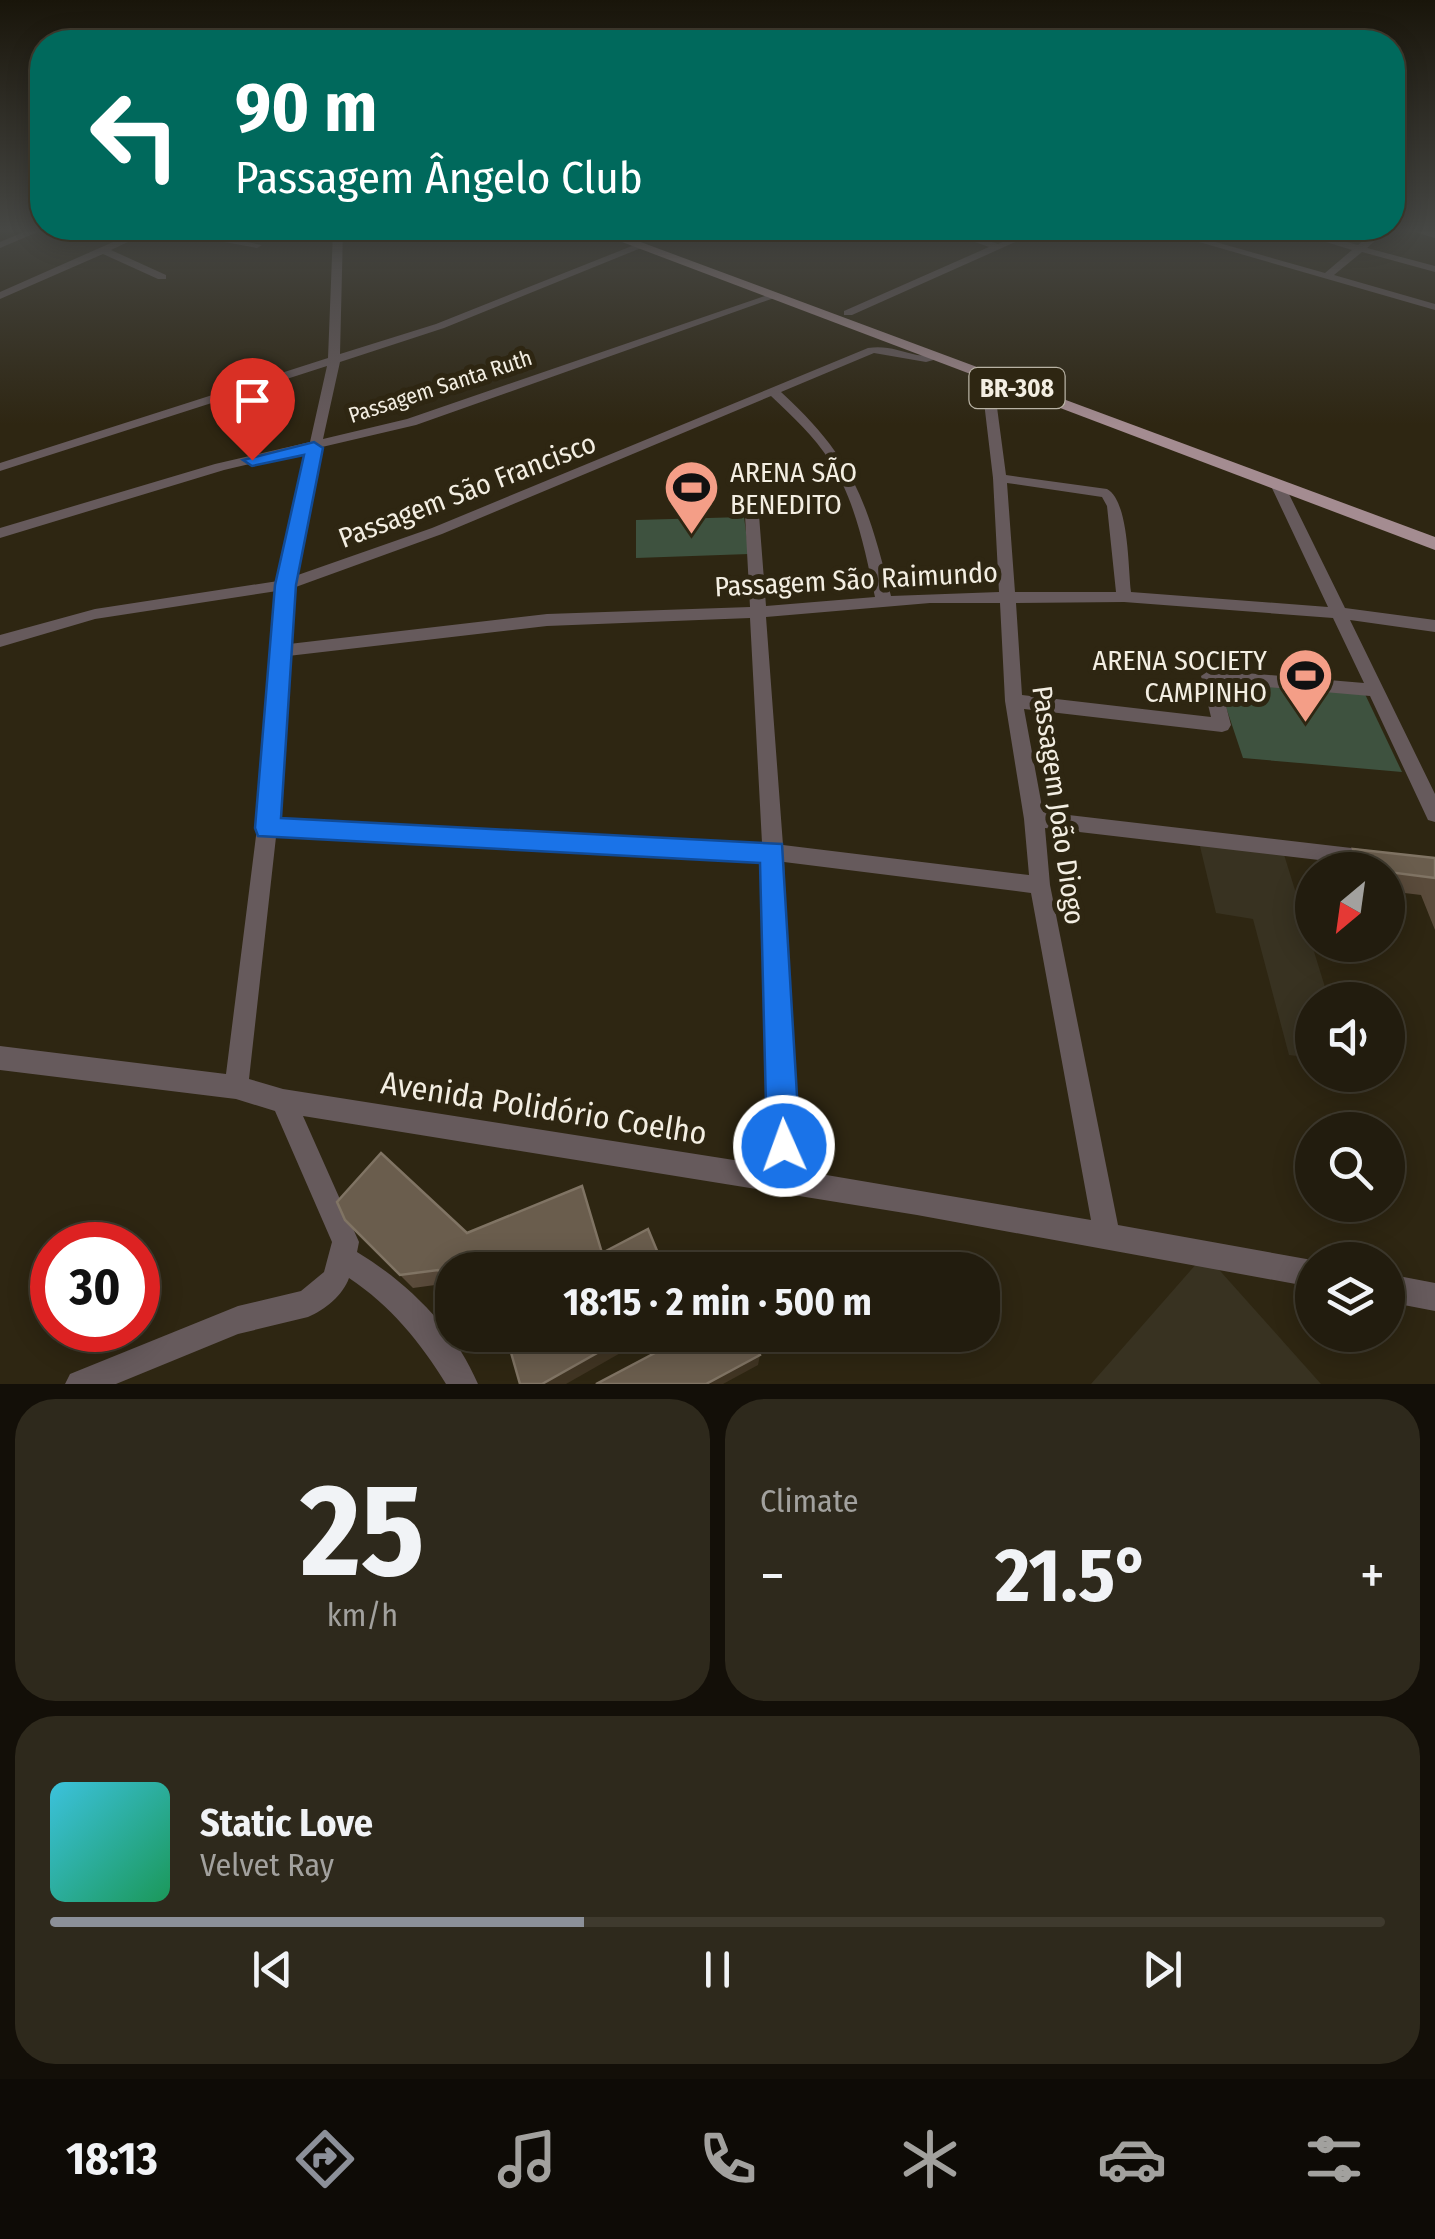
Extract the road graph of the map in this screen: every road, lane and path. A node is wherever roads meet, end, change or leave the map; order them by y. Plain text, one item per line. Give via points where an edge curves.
1 (337, 296) edge
2 (518, 296) edge
3 (768, 296) edge
4 (801, 296) edge
5 (888, 296) edge
6 (1396, 296) edge
7 (772, 297) junction
8 (1435, 307) edge
9 (848, 313) junction
10 (936, 358) junction
11 (334, 360) junction
12 (987, 378) junction
13 (776, 394) junction
14 (314, 448) junction
15 (0, 467) edge
16 (1000, 478) junction
17 (1278, 486) junction
18 (752, 515) dead end
19 (0, 533) edge
20 (1435, 534) edge
21 (1435, 544) edge
22 (286, 585) junction
23 (1124, 598) junction
24 (1008, 599) junction
25 (884, 600) junction
26 (757, 612) junction
27 (1338, 614) junction
28 (1435, 626) edge
29 (0, 642) edge
30 (281, 651) junction
31 (1373, 690) junction
32 (1014, 701) junction
33 (1435, 814) edge
34 (1034, 819) junction
35 (268, 828) junction
36 (773, 852) junction
37 (1327, 852) edge
38 (1040, 885) junction
39 (3, 1063) edge
40 (236, 1087) junction
41 (283, 1100) junction
42 (785, 1183) junction
43 (1107, 1237) junction
44 (344, 1260) junction
45 (1295, 1271) edge
46 (1405, 1291) edge
47 (1435, 1297) edge
48 (80, 1384) edge
49 (463, 1384) edge

1 - 11 street
2 - 11 street
3 - 7 main road, BR-308
4 - 9 main road, BR-308
5 - 9 street
6 - 8 street
7 - 10 main road, BR-308
7 - 14 street, Passagem Santa Ruth via 454,408
9 - 20 main road, BR-308
10 - 12 main road, BR-308
10 - 13 street, Passagem São Francisco via 915,361 878,349
11 - 14 street
11 - 15 street
12 - 16 street, Passagem João Diogo
12 - 17 main road, BR-308
13 - 22 street, Passagem São Francisco
13 - 25 street via 816,429 842,464 859,499
14 - 19 street, Passagem Santa Ruth via 220,467
14 - 22 street
16 - 23 street via 1107,494
16 - 24 street, Passagem João Diogo
17 - 21 main road, BR-308
17 - 27 street
18 - 26 street
22 - 29 street, Passagem São Francisco via 94,614
22 - 30 street
23 - 24 street, Passagem São Raimundo
23 - 27 street, Passagem São Raimundo
24 - 25 street, Passagem São Raimundo
24 - 32 street, Passagem João Diogo
25 - 26 street, Passagem São Raimundo
26 - 30 street, Passagem São Raimundo via 547,620
26 - 36 street
27 - 28 street, Passagem São Raimundo
27 - 31 street
30 - 35 street
31 - 32 street via 1210,676 1222,726
31 - 33 street
32 - 34 street, Passagem João Diogo
34 - 37 street
34 - 38 street, Passagem João Diogo
35 - 36 street
35 - 40 street
36 - 38 street
36 - 42 street
38 - 43 street, Passagem João Diogo
39 - 40 street, Avenida Polidório Coelho
40 - 41 street, Avenida Polidório Coelho
41 - 42 street, Avenida Polidório Coelho
41 - 44 street via 346,1242
42 - 43 street, Avenida Polidório Coelho
43 - 45 street, Avenida Polidório Coelho
44 - 48 street via 326,1292 308,1302 238,1320
44 - 49 street via 376,1277 418,1318
46 - 47 street

